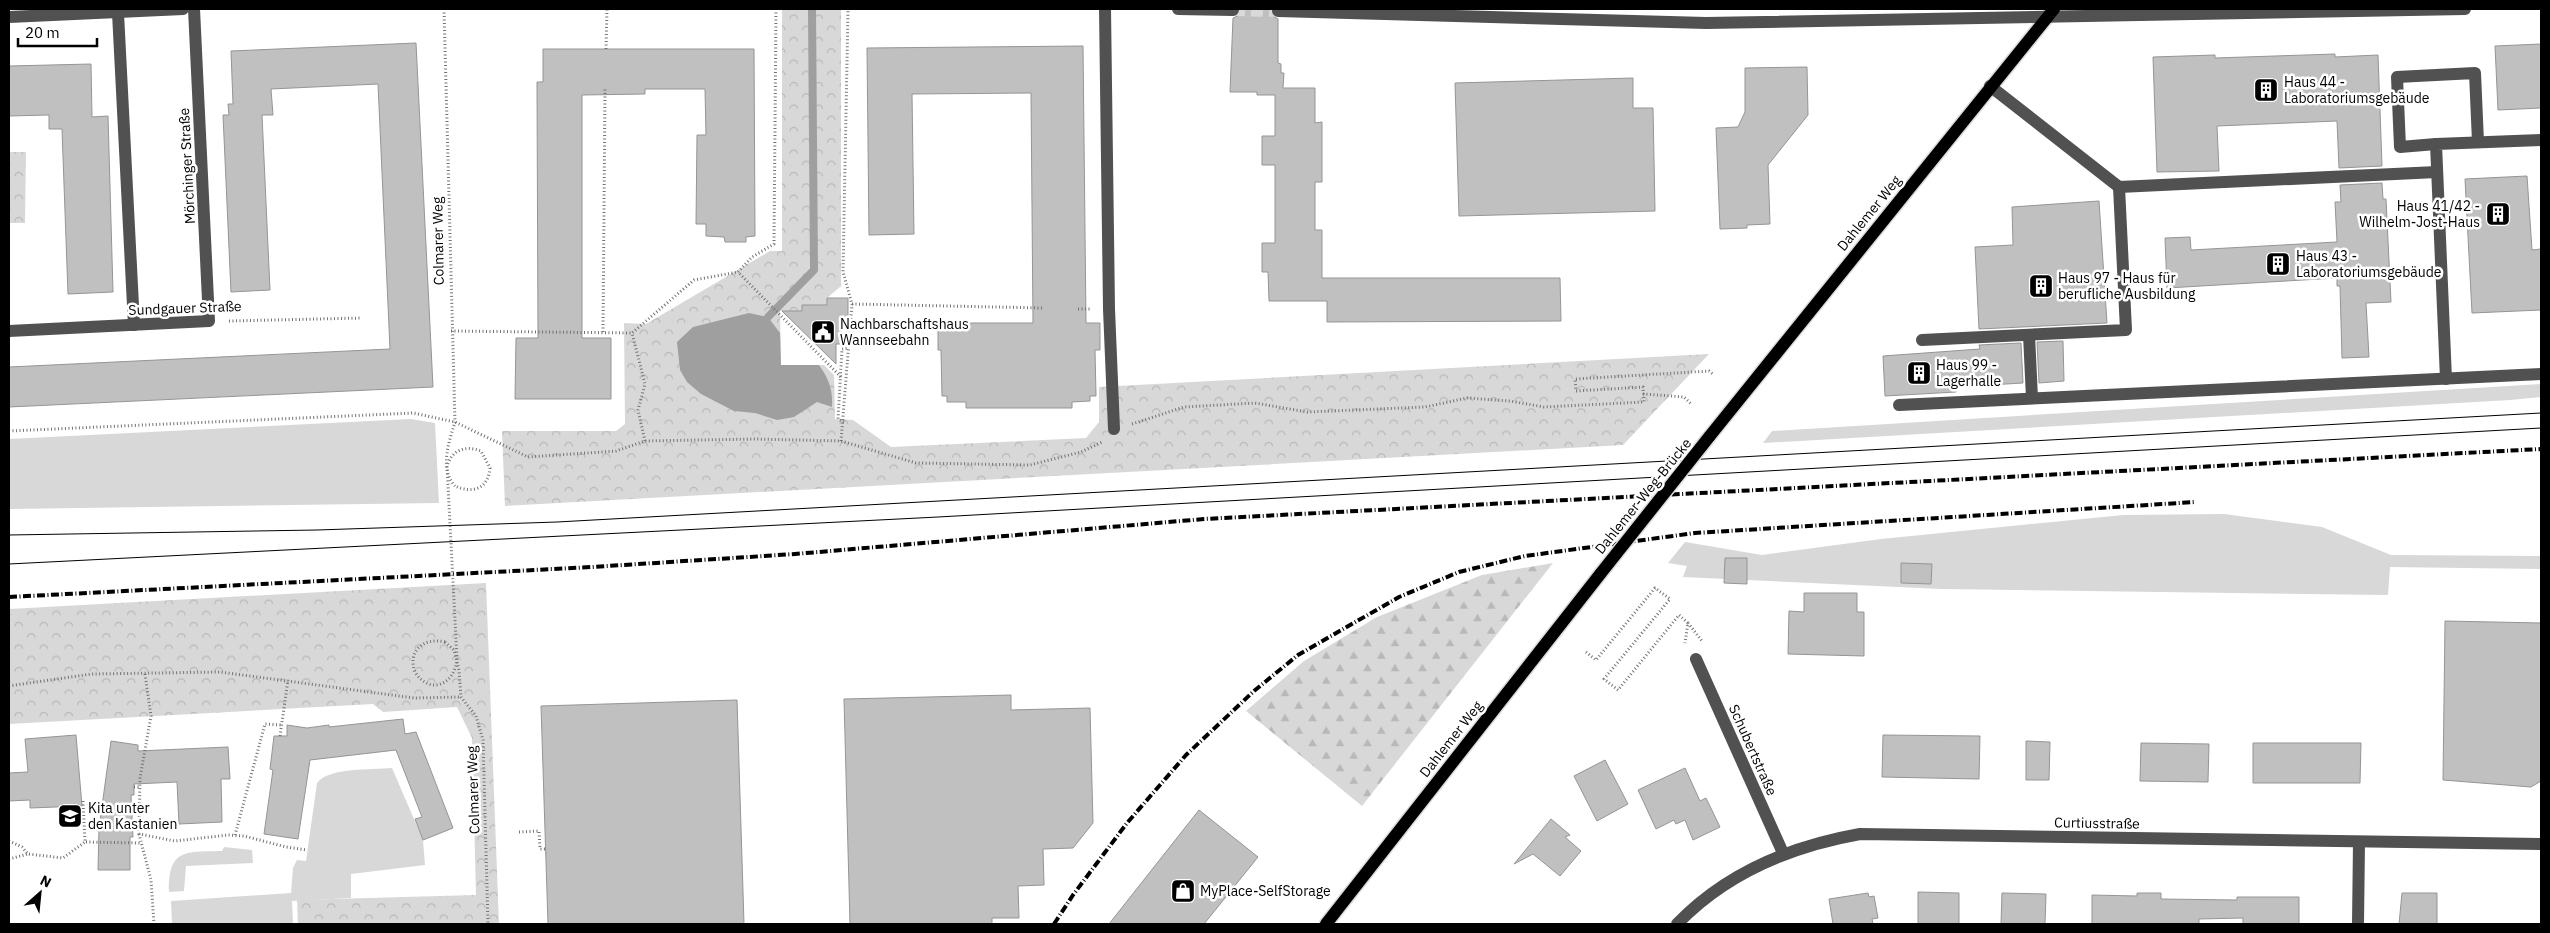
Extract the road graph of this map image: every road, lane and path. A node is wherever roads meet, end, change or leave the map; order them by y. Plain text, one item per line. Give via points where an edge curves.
1 (183, 9) edge
2 (194, 9) edge
3 (444, 9) edge
4 (607, 9) edge
5 (776, 9) edge
6 (848, 9) edge
7 (1105, 9) edge
8 (1178, 9) edge
9 (2465, 9) edge
10 (1233, 10) dead end
11 (1278, 11) dead end
12 (118, 13) junction
13 (2051, 13) edge
14 (9, 17) edge
15 (606, 49) dead end
16 (1990, 86) junction
17 (605, 88) dead end
18 (2541, 140) edge
19 (2478, 142) junction
20 (2436, 144) junction
21 (2437, 172) junction
22 (2119, 187) junction
23 (738, 272) junction
24 (852, 304) junction
25 (1043, 308) dead end
26 (362, 318) dead end
27 (209, 321) junction
28 (134, 325) junction
29 (9, 331) edge
30 (451, 331) junction
31 (603, 332) junction
32 (632, 333) junction
33 (2030, 335) junction
34 (1922, 340) dead end
35 (848, 348) junction
36 (2541, 374) edge
37 (1714, 375) dead end
38 (840, 377) junction
39 (2446, 379) junction
40 (1643, 394) junction
41 (2032, 398) junction
42 (1691, 404) dead end
43 (1899, 404) dead end
44 (455, 422) junction
45 (844, 422) junction
46 (1114, 429) junction
47 (9, 431) edge
48 (1709, 437) joint
49 (842, 441) junction
50 (646, 442) junction
51 (1601, 573) joint
52 (1586, 652) dead end
53 (1696, 659) joint
54 (145, 674) junction
55 (288, 680) junction
56 (9, 686) edge
57 (461, 697) junction
58 (282, 725) junction
59 (280, 736) dead end
60 (134, 787) dead end
61 (140, 787) junction
62 (83, 801) dead end
63 (519, 832) dead end
64 (139, 834) junction
65 (235, 835) junction
66 (9, 841) edge
67 (85, 842) junction
68 (2359, 842) junction
69 (141, 843) junction
70 (2541, 844) edge
71 (545, 849) dead end
72 (307, 850) dead end
73 (1783, 853) junction
74 (28, 854) junction
75 (9, 859) edge
76 (154, 924) edge
77 (488, 924) edge
78 (1326, 924) edge
79 (1677, 924) edge
80 (2358, 924) edge

1 - 12 street
2 - 27 street, Mörchinger Straße
3 - 30 path, Colmarer Weg
4 - 15 path
5 - 23 path via 774,244
6 - 24 path via 843,272
7 - 46 street
8 - 10 street
9 - 13 street
11 - 13 street via 1706,23
12 - 14 street
12 - 28 street
13 - 16 main road, Dahlemer Weg
16 - 22 street
16 - 48 main road, Dahlemer Weg
17 - 31 path
18 - 19 street
19 - 20 street
19 - 20 street via 2475,73 2397,77 2400,146
20 - 21 street
21 - 22 street
21 - 39 street
22 - 33 street via 2126,330
23 - 32 path via 694,280
23 - 38 path
24 - 25 path
24 - 35 path
26 - 27 path, Sundgauer Straße
27 - 28 street, Sundgauer Straße
28 - 29 street, Sundgauer Straße
30 - 31 path
30 - 44 path, Colmarer Weg
31 - 32 path
32 - 50 path via 645,384 638,410
33 - 34 street
33 - 41 street
35 - 38 path via 842,349
35 - 45 path
36 - 39 street
37 - 40 path via 1709,371 1575,379 1576,391 1643,387
38 - 45 path via 838,419
39 - 41 street
40 - 42 path via 1684,397
40 - 46 path via 1644,402 1544,407 1467,398 1425,407 1307,412 1246,404 1184,407
41 - 43 street
44 - 47 path via 413,413
44 - 50 path via 528,457 616,451
44 - 57 path, Colmarer Weg, bridge via 446,466 450,481 465,490 475,490 487,481 490,468 481,451 469,448 453,454 447,466 457,659 456,670 451,678 436,685 428,684 415,672 413,656 426,641 445,642 454,650 459,670
45 - 49 path
46 - 49 path via 1102,442 1081,452 1030,465 916,463
48 - 51 main road, Dahlemer-Weg-Brücke, bridge
49 - 50 path
51 - 78 main road, Dahlemer Weg
52 - 53 path via 1596,660 1655,588 1670,599 1604,679 1618,690 1679,615 1688,623 1684,650
53 - 73 street, Schubertstraße
54 - 55 path via 220,672
54 - 56 path via 92,674
54 - 61 path via 151,716
55 - 57 path via 414,698
55 - 58 path
57 - 77 path, Colmarer Weg via 476,716 483,740
58 - 59 path
58 - 65 path via 265,724
60 - 61 path
61 - 64 path
62 - 67 path
63 - 71 path via 539,831 540,849
64 - 65 path via 174,841
64 - 69 path
65 - 72 path
66 - 74 path
67 - 69 path
67 - 74 path via 63,858
68 - 70 street, Curtiusstraße
68 - 73 street, Curtiusstraße via 1860,834
68 - 80 street
69 - 76 path via 151,880
73 - 79 street, Curtiusstraße via 1727,883
74 - 75 path

